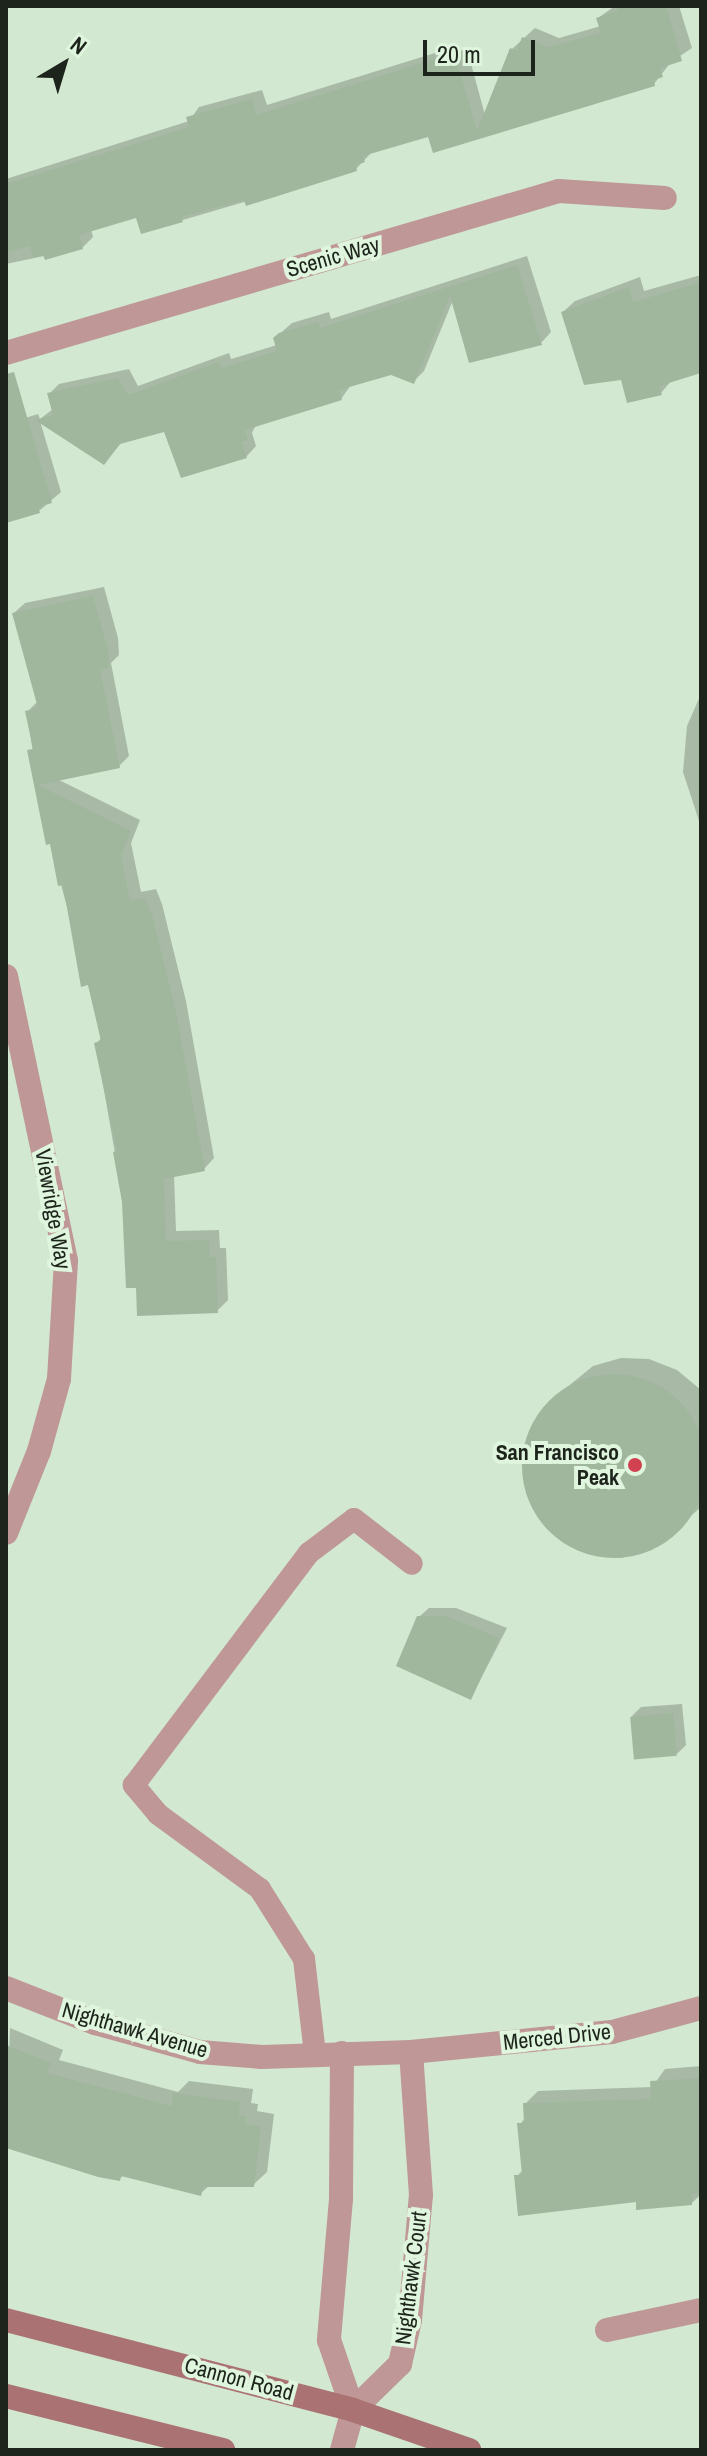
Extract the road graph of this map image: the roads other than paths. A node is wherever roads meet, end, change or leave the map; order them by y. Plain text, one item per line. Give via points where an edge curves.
1 (665, 198) dead end
2 (6, 353) edge
3 (6, 976) edge
4 (6, 1533) edge
5 (412, 1564) dead end
6 (6, 1988) edge
7 (701, 2008) edge
8 (411, 2052) junction
9 (342, 2053) junction
10 (315, 2054) junction
11 (701, 2310) edge
12 (6, 2320) edge
13 (607, 2330) dead end
14 (6, 2396) edge
15 (353, 2410) junction
16 (223, 2450) edge
17 (342, 2450) edge
18 (469, 2450) edge

1 - 2 street, Scenic Way via 559,191
3 - 4 street, Viewridge Way via 66,1261 59,1379 39,1451
5 - 10 lane via 354,1519 309,1553 134,1785 158,1814 260,1889 304,1959
6 - 10 street, Nighthawk Avenue via 95,2023 200,2052
7 - 8 street, Merced Drive via 612,2032
8 - 9 street, Nighthawk Avenue
8 - 15 street, Nighthawk Court via 421,2195 410,2320 400,2364
9 - 10 street, Nighthawk Avenue
9 - 15 street via 341,2199 329,2340
11 - 13 street
12 - 15 main road, Cannon Road
14 - 16 main road
15 - 17 street
15 - 18 main road, Cannon Road

